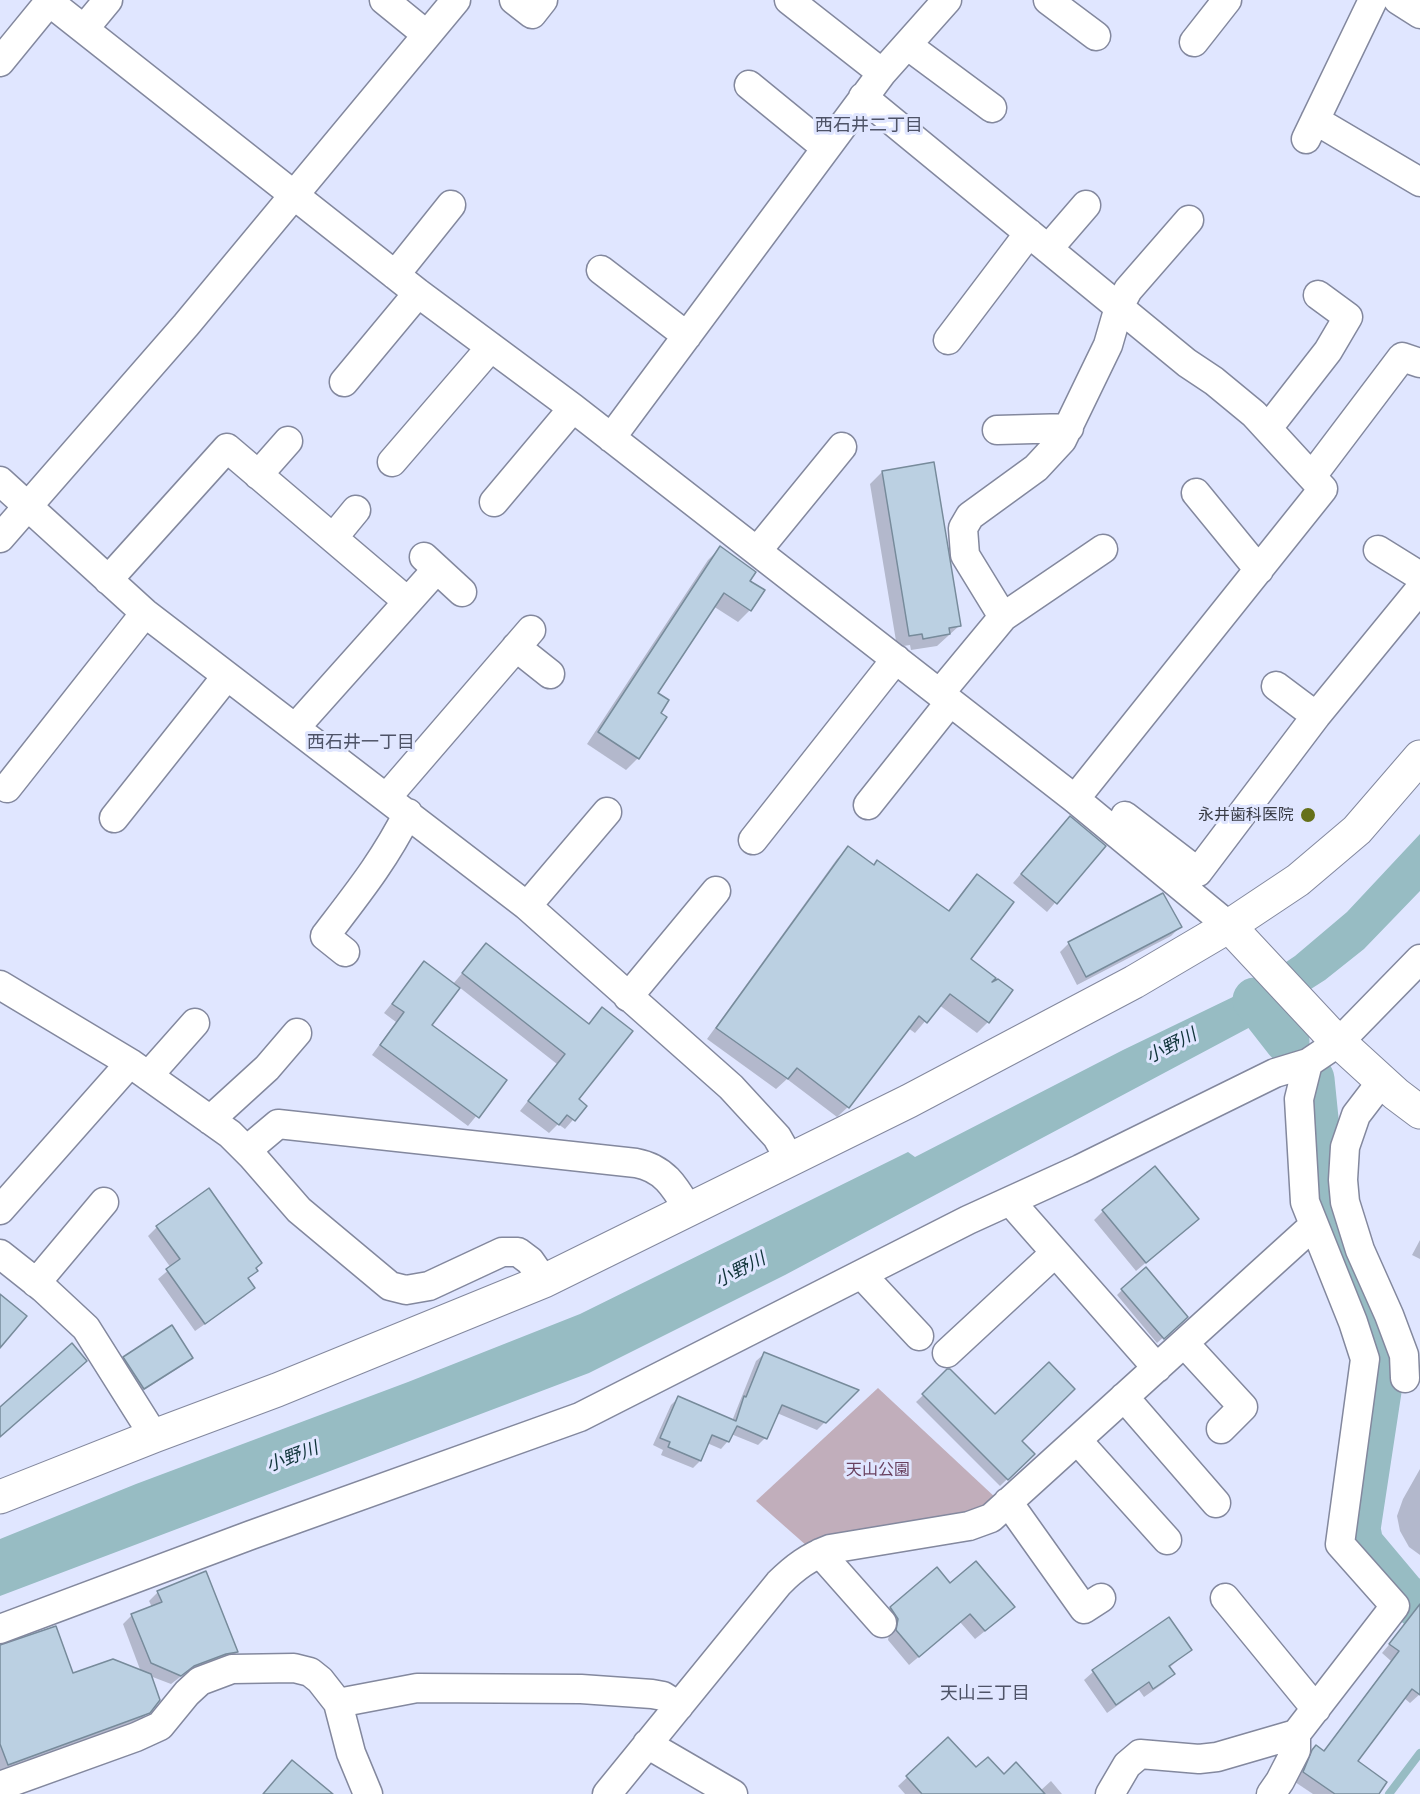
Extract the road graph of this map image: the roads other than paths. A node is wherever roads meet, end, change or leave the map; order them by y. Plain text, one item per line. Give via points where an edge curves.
1 (108, 0) edge
2 (384, 0) edge
3 (456, 0) edge
4 (514, 0) edge
5 (543, 0) edge
6 (789, 0) edge
7 (947, 0) edge
8 (1048, 0) edge
9 (1227, 0) edge
10 (1373, 0) edge
11 (48, 1) edge
12 (84, 29) junction
13 (427, 35) junction
14 (1096, 36) dead end
15 (1209, 36) dead end
16 (908, 45) junction
17 (0, 62) edge
18 (882, 73) junction
19 (749, 85) dead end
20 (864, 97) junction
21 (992, 108) dead end
22 (826, 148) junction
23 (1420, 182) edge
24 (294, 193) junction
25 (451, 205) dead end
26 (1086, 205) dead end
27 (1189, 220) dead end
28 (1039, 241) junction
29 (601, 270) dead end
30 (395, 274) junction
31 (418, 293) junction
32 (1318, 295) dead end
33 (1119, 307) junction
34 (687, 336) junction
35 (948, 340) dead end
36 (491, 347) junction
37 (1420, 363) edge
38 (344, 382) dead end
39 (573, 408) junction
40 (1069, 428) junction
41 (1268, 428) junction
42 (997, 430) dead end
43 (611, 438) junction
44 (288, 441) dead end
45 (842, 447) dead end
46 (392, 462) dead end
47 (258, 475) junction
48 (1312, 476) junction
49 (0, 481) edge
50 (1196, 493) dead end
51 (494, 502) dead end
52 (27, 505) junction
53 (356, 510) dead end
54 (0, 538) edge
55 (333, 538) junction
56 (1103, 549) dead end
57 (1378, 550) dead end
58 (757, 551) junction
59 (1259, 570) junction
60 (1420, 576) edge
61 (108, 580) junction
62 (1420, 589) edge
63 (462, 592) dead end
64 (407, 601) junction
65 (145, 613) junction
66 (1003, 617) junction
67 (896, 659) junction
68 (550, 674) dead end
69 (226, 677) junction
70 (1276, 686) dead end
71 (945, 698) junction
72 (1316, 716) junction
73 (295, 728) junction
74 (1420, 757) edge
75 (7, 788) dead end
76 (1080, 792) junction
77 (398, 805) junction
78 (868, 805) dead end
79 (607, 812) dead end
80 (114, 818) dead end
81 (753, 840) dead end
82 (716, 891) dead end
83 (527, 906) junction
84 (1236, 933) junction
85 (345, 952) dead end
86 (1420, 959) edge
87 (0, 985) edge
88 (628, 997) junction
89 (195, 1023) dead end
90 (297, 1033) dead end
91 (1334, 1037) junction
92 (1308, 1063) junction
93 (139, 1070) junction
94 (1382, 1081) junction
95 (1419, 1109) edge
96 (210, 1119) junction
97 (247, 1150) junction
98 (790, 1160) junction
99 (1010, 1201) junction
100 (104, 1202) dead end
101 (688, 1209) junction
102 (0, 1210) edge
103 (1314, 1226) junction
104 (1055, 1253) junction
105 (0, 1254) edge
106 (862, 1275) junction
107 (544, 1281) junction
108 (36, 1283) junction
109 (919, 1336) dead end
110 (1184, 1343) junction
111 (947, 1353) dead end
112 (1157, 1368) junction
113 (1405, 1378) dead end
114 (1124, 1397) junction
115 (1221, 1429) dead end
116 (154, 1436) junction
117 (1077, 1440) junction
118 (0, 1497) edge
119 (1008, 1502) junction
120 (1216, 1503) dead end
121 (1167, 1540) dead end
122 (820, 1553) junction
123 (1101, 1598) dead end
124 (1225, 1598) dead end
125 (882, 1623) dead end
126 (0, 1629) edge
127 (339, 1703) junction
128 (679, 1706) junction
129 (1316, 1709) junction
130 (1296, 1734) junction
131 (647, 1744) junction
132 (0, 1786) edge
133 (368, 1794) edge
134 (607, 1794) edge
135 (733, 1794) edge
136 (1110, 1794) edge
137 (1271, 1794) edge

1 - 12 street
2 - 13 street
3 - 13 street
4 - 5 street via 532,14
6 - 18 street
7 - 16 street
8 - 14 street
9 - 15 street
10 - 23 street via 1311,130
11 - 12 street
11 - 17 street
12 - 24 street
13 - 24 street
16 - 18 street
16 - 21 street
18 - 20 street
19 - 22 street
20 - 22 street
20 - 28 street
22 - 34 street
24 - 30 street
24 - 52 street via 186,325
25 - 30 street
26 - 28 street
27 - 33 street via 1128,290
28 - 33 street
28 - 35 street
29 - 34 street
30 - 31 street
31 - 36 street
31 - 38 street
32 - 41 street via 1348,317 1328,351
33 - 40 street via 1108,345
33 - 41 street
34 - 43 street
36 - 39 street
36 - 46 street
37 - 48 street via 1402,357
39 - 43 street
39 - 51 street
40 - 42 street
40 - 66 street via 1054,451 1036,468 970,516 963,528 966,555
41 - 48 street
43 - 58 street
44 - 47 street
45 - 58 street
47 - 55 street
47 - 61 street via 227,448
48 - 59 street via 1323,489
49 - 52 street
50 - 59 street
52 - 54 street
52 - 61 street
53 - 55 street
55 - 64 street
56 - 66 street
57 - 60 street
58 - 67 street
59 - 76 street
61 - 65 street
62 - 72 street
63 - 64 street via 430,563
64 - 73 street
65 - 69 street
65 - 75 street
66 - 71 street
67 - 71 street
67 - 81 street
68 - 77 street via 524,639
69 - 73 street
69 - 80 street
70 - 72 street
71 - 76 street
71 - 78 street
72 - 76 street via 1197,872
73 - 77 street
74 - 84 street via 1357,830
76 - 84 street
77 - 83 street
77 - 85 street via 392,846 325,936
79 - 83 street
82 - 88 street
83 - 88 street
84 - 91 street
84 - 98 street
86 - 91 street
87 - 93 street
88 - 98 street via 731,1087 777,1137
89 - 93 street
90 - 96 street via 267,1068
91 - 92 street
91 - 94 street
92 - 99 street via 1275,1073
92 - 103 street via 1299,1099 1305,1202
93 - 96 street
93 - 102 street
94 - 95 street
94 - 113 street via 1356,1115 1345,1147 1343,1180 1360,1250 1404,1355
96 - 97 street
97 - 101 street via 278,1124 636,1163 648,1165 670,1180
97 - 107 street via 299,1210 390,1286 406,1290 429,1286 502,1252 519,1252
98 - 101 street
99 - 104 street
99 - 106 street
100 - 108 street
101 - 107 street
103 - 110 street
103 - 129 street via 1365,1359 1340,1544 1395,1606
104 - 111 street
104 - 112 street
105 - 108 street
106 - 109 street
106 - 126 street via 580,1417
107 - 116 street
108 - 116 street via 86,1328
110 - 112 street
110 - 115 street via 1243,1407
112 - 114 street
114 - 117 street
114 - 120 street
116 - 118 street
117 - 119 street
117 - 121 street
119 - 122 street via 991,1518 969,1526
119 - 123 street via 1084,1610
122 - 125 street
122 - 128 street via 799,1564 779,1583
124 - 129 street
127 - 128 street via 417,1689 581,1689 652,1694
127 - 132 street via 310,1672 294,1668 232,1669 200,1682 160,1726
127 - 133 street via 351,1753
128 - 131 street
129 - 130 street
130 - 136 street via 1217,1757 1140,1754 1127,1765
130 - 137 street via 1296,1750
131 - 134 street
131 - 135 street

